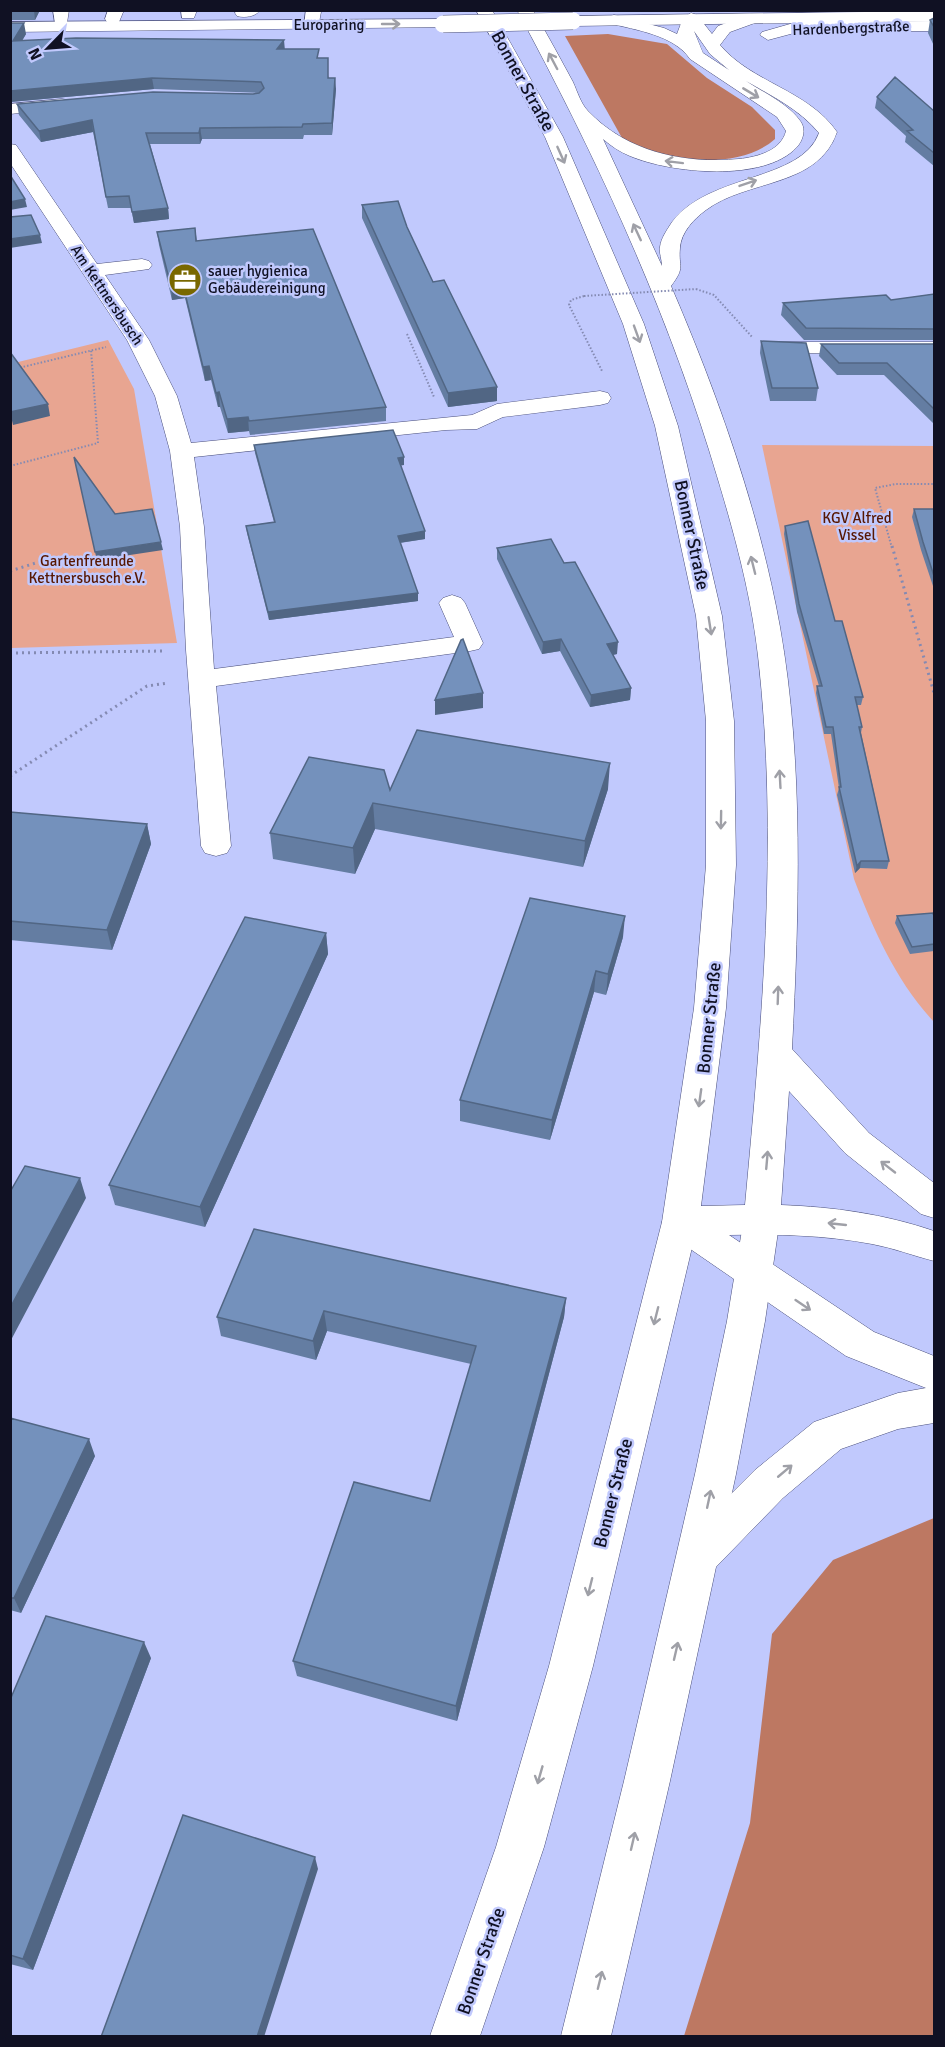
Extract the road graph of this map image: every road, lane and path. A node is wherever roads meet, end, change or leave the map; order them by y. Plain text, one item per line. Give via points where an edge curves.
1 (392, 10) edge
2 (484, 10) edge
3 (525, 10) edge
4 (248, 12) edge
5 (188, 13) edge
6 (313, 14) edge
7 (690, 14) edge
8 (114, 15) edge
9 (61, 16) edge
10 (934, 16) edge
11 (757, 17) junction
12 (614, 20) junction
13 (10, 21) edge
14 (934, 26) edge
15 (10, 27) edge
16 (768, 35) dead end
17 (689, 45) junction
18 (712, 45) junction
19 (82, 102) edge
20 (10, 109) edge
21 (580, 112) junction
22 (10, 149) edge
23 (52, 211) junction
24 (31, 214) edge
25 (142, 265) dead end
26 (91, 271) junction
27 (662, 285) junction
28 (407, 334) dead end
29 (138, 340) junction
30 (781, 348) joint
31 (934, 348) edge
32 (91, 350) junction
33 (10, 370) edge
34 (600, 398) joint
35 (446, 423) junction
36 (182, 451) junction
37 (10, 466) edge
38 (934, 484) edge
39 (39, 562) dead end
40 (10, 571) edge
41 (452, 603) dead end
42 (199, 650) junction
43 (10, 653) edge
44 (202, 679) junction
45 (934, 693) edge
46 (10, 776) edge
47 (216, 846) dead end
48 (776, 1054) junction
49 (934, 1203) edge
50 (762, 1218) junction
51 (675, 1240) junction
52 (934, 1246) edge
53 (755, 1272) junction
54 (934, 1374) edge
55 (934, 1405) edge
56 (698, 1556) junction
57 (454, 2037) edge
58 (586, 2037) edge

1 - 6 main road, Europaring
2 -> 51 main road, Bonner Straße via 550,128 639,340 678,470 714,647 722,800 714,988 700,1099
21 -> 3 main road, Bonner Straße
4 - 5 main road
4 - 6 main road
5 - 8 main road
6 -> 12 main road, Europaring, bridge via 443,24
6 - 15 main road, Europaring
7 - 11 main road, Europaring
7 - 12 main road, Europaring
7 - 17 main road via 685,33
7 - 18 main road
8 - 9 main road
9 - 13 main road
10 - 11 main road, Europaring
11 - 18 main road via 724,29
12 - 17 main road via 658,31
14 - 16 main road, Hardenbergstraße via 797,27
17 -> 21 main road via 707,65 783,113 795,131 790,144 744,164 662,161 614,140
27 -> 18 main road via 672,267 670,246 695,208 732,189 810,161 827,140 828,132 812,115 727,62
19 - 20 main road
27 -> 21 main road, Bonner Straße
22 - 23 main road, Am Kettnersbusch
23 - 24 main road
23 - 26 main road, Am Kettnersbusch
25 - 26 main road
26 - 29 main road, Am Kettnersbusch
48 -> 27 main road, Bonner Straße via 783,830 774,680 741,514 712,420
28 - 35 path
29 - 32 path
29 - 36 main road, Am Kettnersbusch via 166,396
30 - 31 main road
30 - 34 path, bridge via 757,343 714,295 696,289 584,296 571,300 569,306 609,384
32 - 33 path
32 - 37 path via 98,443
34 - 35 main road via 497,411 477,422
35 - 36 main road
36 - 42 main road, Am Kettnersbusch via 192,527
38 - 45 path via 875,488
39 - 40 path
41 - 44 main road via 470,643
42 - 43 path
42 - 44 main road, Am Kettnersbusch
44 - 46 path via 147,686
44 - 47 main road, Am Kettnersbusch
49 -> 48 main road via 856,1143
50 -> 48 main road, Bonner Straße
50 - 51 main road
52 -> 50 main road via 906,1235 839,1224
50 - 53 main road, Bonner Straße
51 - 53 main road
51 -> 57 main road, Bonner Straße via 571,1666 520,1847
53 -> 54 main road via 860,1344
56 -> 53 main road, Bonner Straße
56 -> 55 main road via 769,1484 828,1435 898,1411
58 -> 56 main road, Bonner Straße

